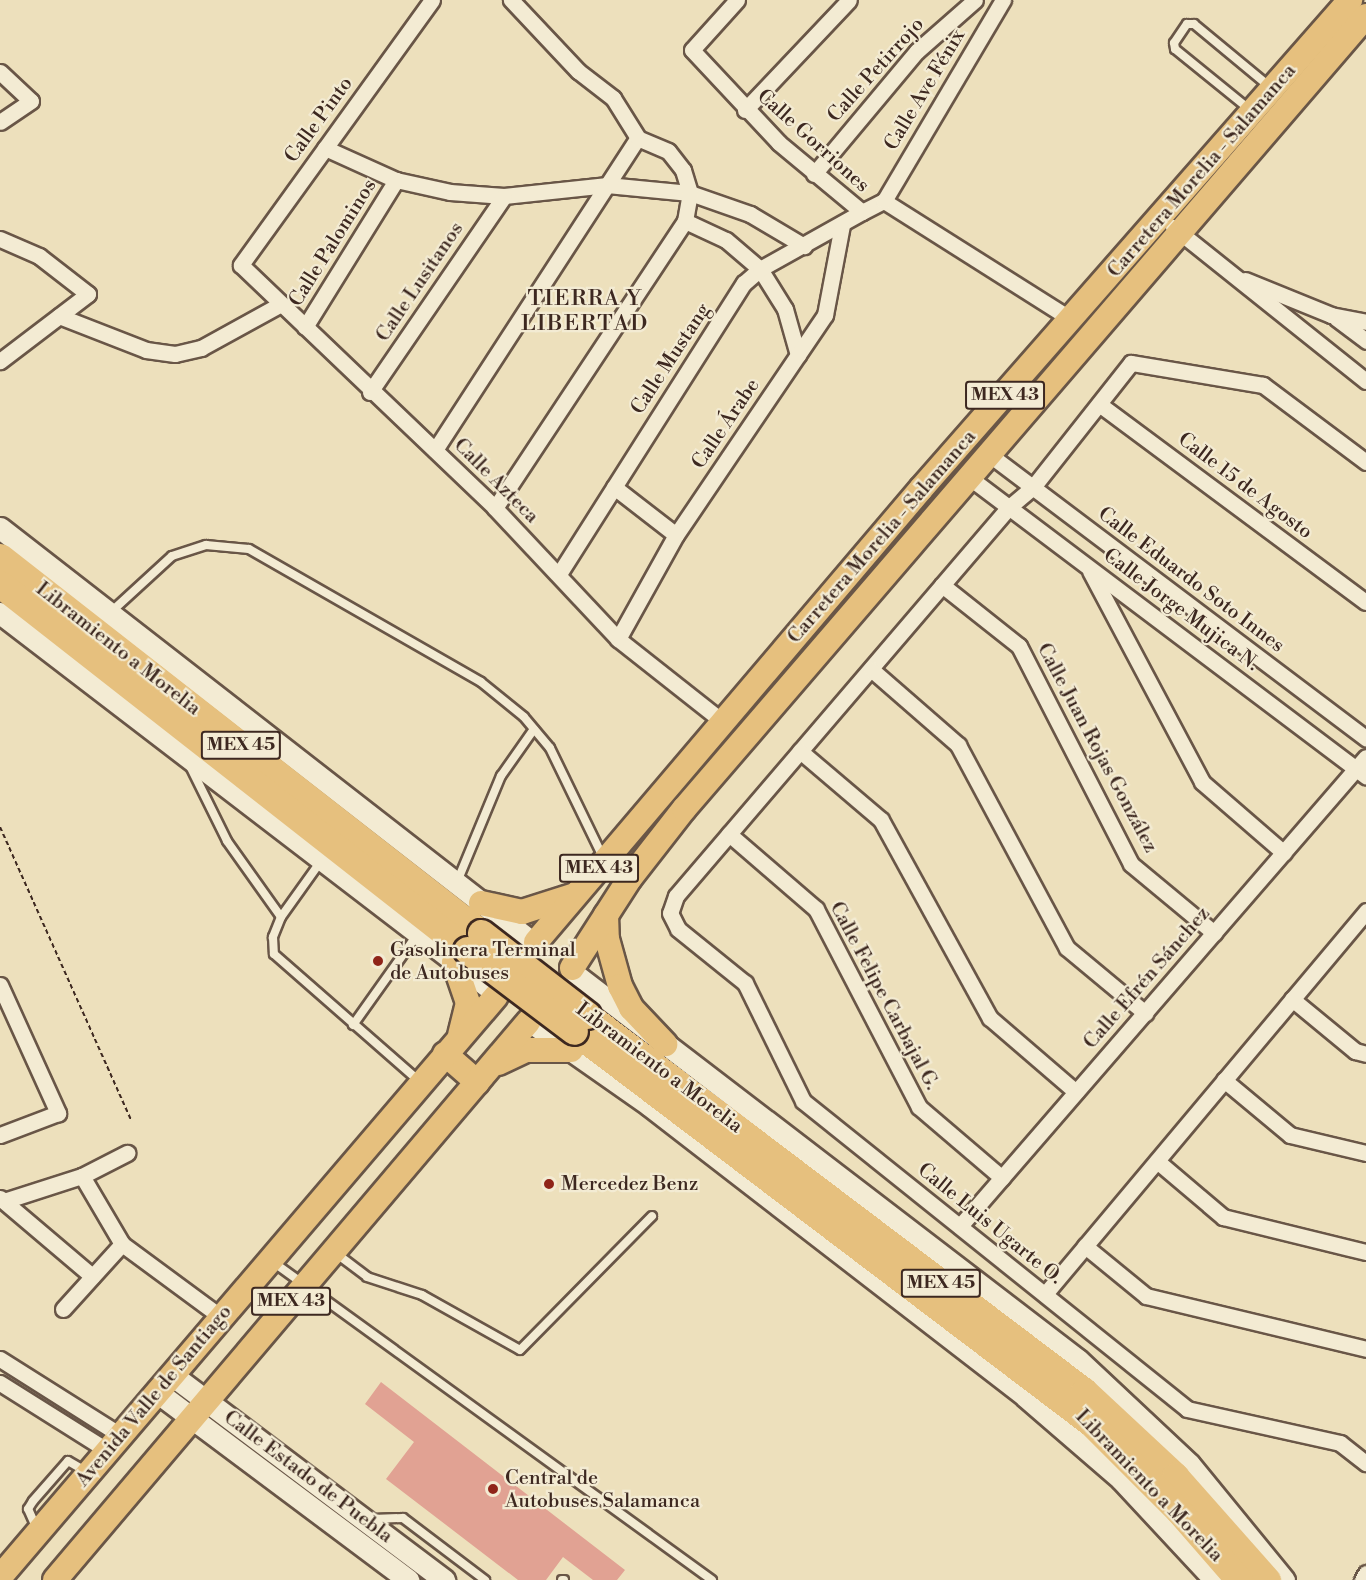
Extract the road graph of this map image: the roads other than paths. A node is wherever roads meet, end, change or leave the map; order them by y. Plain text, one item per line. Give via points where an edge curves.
1 (432, 0) edge
2 (511, 0) edge
3 (737, 0) edge
4 (849, 0) edge
5 (975, 0) edge
6 (1003, 0) edge
7 (1350, 0) edge
8 (1366, 16) edge
9 (0, 72) edge
10 (1273, 89) junction
11 (745, 110) junction
12 (1253, 112) junction
13 (0, 122) edge
14 (638, 138) junction
15 (325, 148) junction
16 (814, 174) junction
17 (396, 180) junction
18 (607, 185) junction
19 (690, 193) junction
20 (504, 196) junction
21 (884, 201) junction
22 (862, 212) junction
23 (1162, 217) junction
24 (685, 221) junction
25 (842, 225) junction
26 (1181, 234) junction
27 (0, 239) edge
28 (804, 246) junction
29 (241, 265) joint
30 (760, 269) junction
31 (1227, 272) junction
32 (281, 304) junction
33 (1331, 315) junction
34 (59, 316) junction
35 (1072, 320) junction
36 (1366, 322) edge
37 (305, 327) junction
38 (1366, 341) edge
39 (798, 355) junction
40 (0, 361) edge
41 (1366, 381) edge
42 (370, 392) junction
43 (1099, 404) junction
44 (435, 450) junction
45 (990, 455) junction
46 (1366, 462) edge
47 (970, 478) junction
48 (614, 487) junction
49 (1033, 488) junction
50 (921, 489) junction
51 (1009, 507) junction
52 (495, 508) junction
53 (0, 528) edge
54 (676, 535) junction
55 (0, 557) edge
56 (1087, 566) junction
57 (559, 574) junction
58 (0, 584) edge
59 (942, 585) junction
60 (1366, 603) edge
61 (0, 613) edge
62 (110, 613) junction
63 (618, 639) junction
64 (870, 669) junction
65 (723, 723) junction
66 (534, 729) junction
67 (1366, 738) edge
68 (800, 751) junction
69 (184, 754) junction
70 (1363, 767) edge
71 (729, 834) junction
72 (1284, 853) junction
73 (322, 860) junction
74 (605, 861) junction
75 (456, 884) junction
76 (577, 895) junction
77 (482, 903) junction
78 (606, 915) junction
79 (281, 917) junction
80 (1364, 917) edge
81 (1214, 933) junction
82 (418, 934) junction
83 (534, 942) junction
84 (467, 948) junction
85 (573, 970) junction
86 (0, 985) edge
87 (496, 994) junction
88 (1292, 999) junction
89 (1145, 1013) junction
90 (530, 1022) junction
91 (352, 1025) junction
92 (577, 1032) junction
93 (665, 1044) junction
94 (450, 1048) junction
95 (1366, 1054) edge
96 (482, 1077) junction
97 (1224, 1080) junction
98 (421, 1082) junction
99 (1076, 1092) junction
100 (0, 1135) edge
101 (127, 1153) dead end
102 (1366, 1153) edge
103 (1157, 1161) junction
104 (82, 1176) junction
105 (1002, 1178) junction
106 (2, 1199) edge
107 (652, 1216) dead end
108 (960, 1227) junction
109 (122, 1244) junction
110 (1085, 1246) junction
111 (333, 1252) junction
112 (1366, 1252) edge
113 (270, 1259) junction
114 (92, 1276) junction
115 (303, 1287) junction
116 (1045, 1294) junction
117 (63, 1309) dead end
118 (221, 1317) junction
119 (1366, 1349) edge
120 (0, 1359) edge
121 (0, 1383) edge
122 (164, 1384) junction
123 (199, 1410) junction
124 (114, 1443) junction
125 (1366, 1463) edge
126 (364, 1520) junction
127 (1366, 1573) edge
128 (0, 1577) edge
129 (55, 1580) edge
130 (408, 1580) edge
131 (444, 1580) edge
132 (485, 1580) edge
133 (712, 1580) edge
134 (1215, 1580) edge
135 (1239, 1580) edge
136 (1268, 1580) edge
137 (1284, 1580) edge
138 (1362, 1580) edge

1 - 15 street, Calle Pinto
2 - 14 street via 578,71 613,98
3 - 11 street, Calle Gorriones via 692,50
4 - 11 street
5 - 16 street, Calle Petirrojo via 917,51
6 - 21 street, Calle Ave Fénix
7 - 10 main road, Carretera Morelia - Salamanca / MEX 43
8 - 26 main road, Carretera Morelia - Salamanca / MEX 43
9 - 13 street via 31,101
10 - 12 main road, Carretera Morelia - Salamanca / MEX 43
10 - 12 lane via 1194,24 1187,24 1174,43 1175,48
11 - 16 street, Calle Gorriones
12 - 23 main road, Carretera Morelia - Salamanca / MEX 43
14 - 18 street
14 - 19 street via 668,151 683,170
15 - 17 street
15 - 29 street, Calle Pinto
16 - 22 street, Calle Gorriones
17 - 20 street via 450,192
17 - 37 street, Calle Palominos
18 - 19 street
18 - 20 street
18 - 44 street
19 - 24 street
19 - 28 street via 750,214
20 - 42 street, Calle Lusitanos
21 - 22 street, Calle Gorriones
21 - 35 street, Calle Gorriones
22 - 25 street, Calle Mustang
23 - 26 street
23 - 35 main road, Carretera Morelia - Salamanca / MEX 43
24 - 30 street via 726,240
24 - 52 street
25 - 28 street, Calle Mustang
25 - 39 street, Calle Árabe via 825,315
26 - 31 street
26 - 45 main road, Carretera Morelia - Salamanca / MEX 43
27 - 34 street via 39,256 88,294
28 - 30 street, Calle Mustang
29 - 32 street, Calle Azteca
30 - 39 street via 785,309
30 - 48 street, Calle Mustang via 744,284
31 - 33 street
31 - 41 street
32 - 34 street via 201,348 175,354 146,351
32 - 37 street, Calle Azteca
33 - 36 street
33 - 38 street
34 - 40 street
35 - 50 main road, Carretera Morelia - Salamanca / MEX 43
37 - 42 street, Calle Azteca
39 - 54 street, Calle Árabe
42 - 44 street, Calle Azteca
43 - 46 street via 1131,363 1263,385
43 - 49 street
43 - 60 street, Calle 15 de Agosto
44 - 52 street, Calle Azteca
45 - 47 main road, Carretera Morelia - Salamanca / MEX 43
45 - 49 street, Calle Eduardo Soto Innes
45 - 50 main road via 948,471
47 - 51 street, Calle Jorge Mujica N.
47 - 78 main road, Carretera Morelia - Salamanca / MEX 43 via 684,809
48 - 54 street
48 - 57 street, Calle Mustang
49 - 51 street
49 - 67 street, Calle Eduardo Soto Innes
50 - 65 main road, Carretera Morelia - Salamanca / MEX 43
51 - 56 street, Calle Jorge Mujica N.
51 - 59 street
52 - 57 street, Calle Azteca
53 - 62 main road
54 - 63 street, Calle Árabe
55 - 84 highway, Libramiento a Morelia / MEX 45
56 - 70 street, Calle Jorge Mujica N.
56 - 72 street via 1202,783
57 - 63 street, Calle Azteca
58 - 84 highway, Libramiento a Morelia / MEX 45
59 - 64 street
59 - 81 street, Calle Juan Rojas González via 1019,646 1131,864
61 - 69 main road
62 - 66 lane via 172,556 206,545 249,549 481,682
62 - 75 main road
63 - 65 street, Calle Azteca
64 - 68 street
64 - 89 street via 958,745 1067,948
65 - 74 main road, Carretera Morelia - Salamanca / MEX 43
66 - 74 lane via 550,748
66 - 75 lane via 501,776
68 - 71 street
68 - 99 street via 881,820 990,1018
69 - 73 main road
69 - 79 lane via 227,841
70 - 72 street, Calle Efrén Sánchez
71 - 105 street, Calle Felipe Carbajal G. via 816,909 919,1107
71 - 108 street, Calle Luis Ugarte O. via 676,896 670,913 678,929 745,983 803,1101
72 - 81 street, Calle Efrén Sánchez
73 - 79 lane
73 - 82 main road
74 - 76 main road, Carretera Morelia - Salamanca / MEX 43
75 - 77 main road
76 - 77 main road via 522,912
76 - 83 main road, Carretera Morelia - Salamanca / MEX 43
77 - 83 main road
78 - 85 main road, Carretera Morelia - Salamanca / MEX 43
78 - 93 main road via 606,939 620,986 632,1008
79 - 91 lane via 273,937 274,954
80 - 88 street
81 - 89 street, Calle Efrén Sánchez
82 - 84 main road
82 - 91 lane
83 - 85 main road via 556,948
83 - 87 main road, MEX 43 via 504,956 496,970
84 - 87 main road
84 - 92 highway, Libramiento a Morelia / MEX 45, bridge
84 - 94 main road via 466,1017
85 - 90 main road, MEX 43 via 573,995 565,1008 554,1018
85 - 93 main road
86 - 100 street via 58,1113
87 - 90 main road via 509,1013
87 - 94 main road, Avenida Valle de Santiago / MEX 43
88 - 95 street via 1355,1051
88 - 97 street
89 - 99 street, Calle Efrén Sánchez
90 - 92 main road
90 - 96 main road, MEX 43
91 - 98 lane
92 - 96 main road via 526,1050
92 - 134 main road via 649,1105 1077,1438 1172,1531
92 - 135 highway, Libramiento a Morelia / MEX 45 via 1066,1403 1142,1473
92 - 136 highway, Libramiento a Morelia / MEX 45 via 1084,1391 1175,1476
93 - 137 main road via 1078,1360 1189,1464
94 - 96 main road
94 - 98 main road, Avenida Valle de Santiago / MEX 43
96 - 111 main road, MEX 43
97 - 102 street via 1290,1135
97 - 103 street
98 - 113 main road, Avenida Valle de Santiago / MEX 43
99 - 105 street, Calle Efrén Sánchez
101 - 104 street
103 - 110 street
103 - 112 street via 1223,1217
104 - 106 street
104 - 109 street
105 - 108 street, Calle Efrén Sánchez
106 - 114 street
107 - 111 lane via 520,1350 422,1295 367,1277
108 - 116 street, Calle Luis Ugarte O.
109 - 114 street
109 - 118 street
110 - 116 street
110 - 119 street via 1146,1296
111 - 115 main road, MEX 43
113 - 115 lane
113 - 118 main road, Avenida Valle de Santiago / MEX 43
114 - 117 street
115 - 123 main road, MEX 43
115 - 133 lane
116 - 125 street, Calle Luis Ugarte O. via 1187,1409 1340,1443
118 - 122 main road, Avenida Valle de Santiago / MEX 43
120 - 124 street
121 - 124 street
122 - 123 main road, Calle Estado de Puebla
122 - 124 main road, Avenida Valle de Santiago / MEX 43
123 - 126 main road, Calle Estado de Puebla
123 - 129 main road, MEX 43
123 - 130 main road, Calle Estado de Puebla
124 - 128 main road, Avenida Valle de Santiago / MEX 43
126 - 131 main road, Calle Estado de Puebla
126 - 132 lane via 403,1518
127 - 138 street

